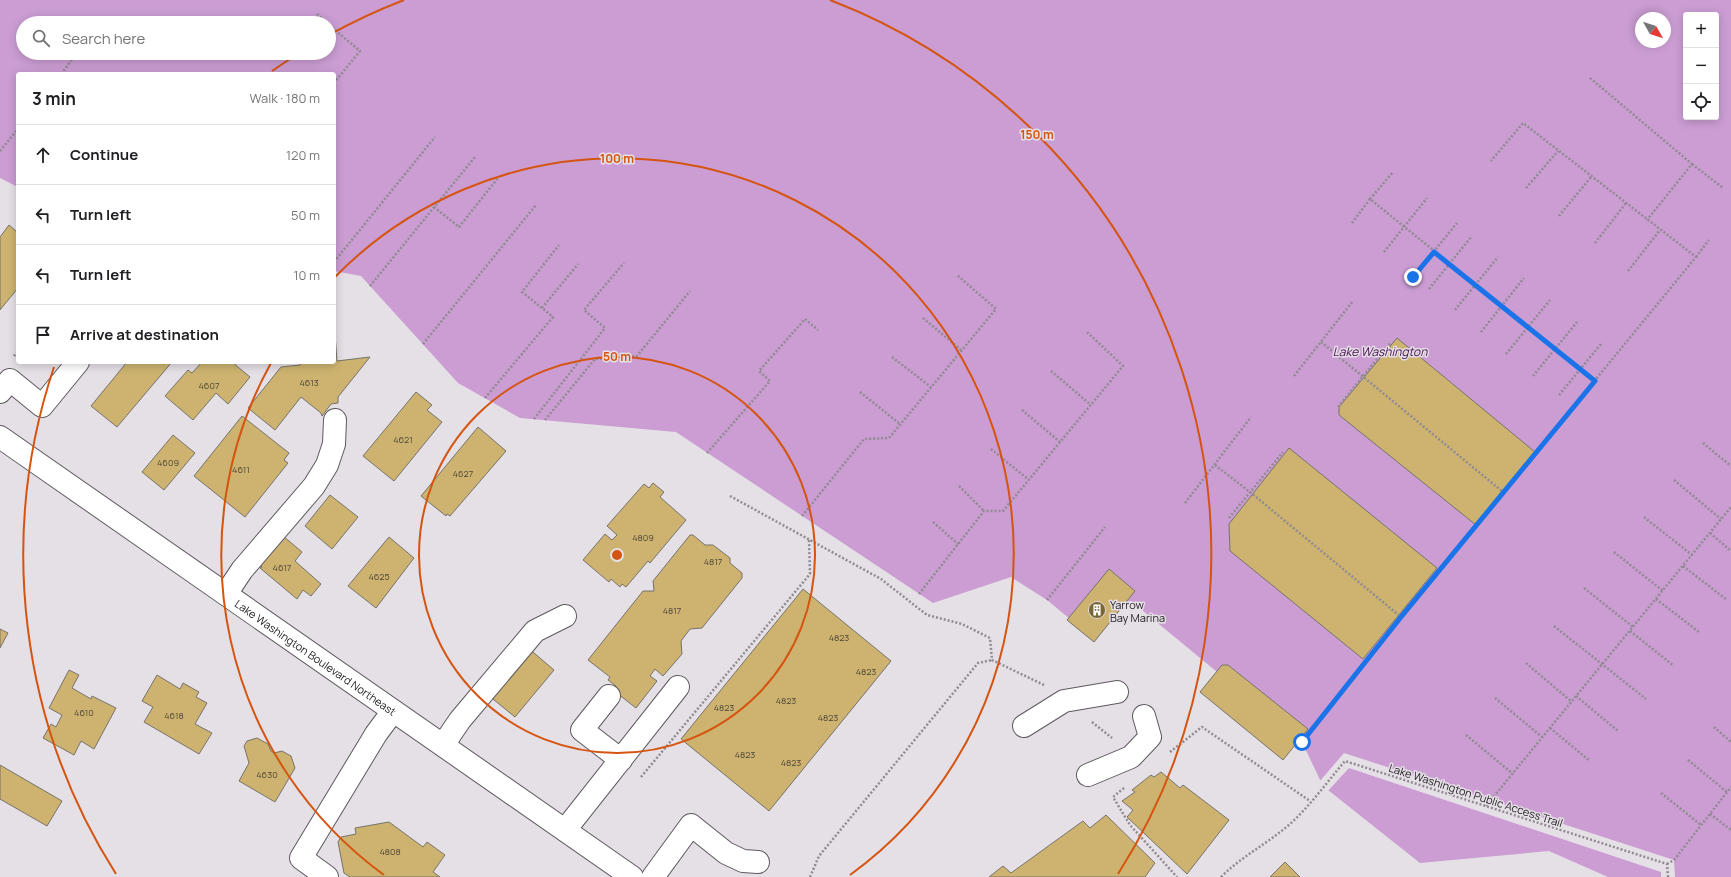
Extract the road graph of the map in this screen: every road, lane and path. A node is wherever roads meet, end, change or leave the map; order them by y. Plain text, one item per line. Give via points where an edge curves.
1 (336, 31) edge
2 (72, 60) edge
3 (63, 72) edge
4 (1590, 78) dead end
5 (336, 81) edge
6 (16, 132) edge
7 (435, 137) dead end
8 (1558, 151) junction
9 (0, 152) edge
10 (475, 157) dead end
11 (1491, 161) dead end
12 (1692, 164) junction
13 (1393, 172) dead end
14 (1591, 177) junction
15 (498, 178) dead end
16 (1526, 188) dead end
17 (1723, 188) dead end
18 (1426, 198) dead end
19 (1370, 199) junction
20 (1626, 203) junction
21 (536, 205) dead end
22 (434, 207) junction
23 (1559, 216) dead end
24 (1647, 220) junction
25 (1352, 223) dead end
26 (1457, 223) dead end
27 (1404, 227) junction
28 (1660, 230) junction
29 (1472, 236) dead end
30 (1709, 240) dead end
31 (1595, 243) dead end
32 (560, 246) dead end
33 (1384, 252) dead end
34 (1434, 252) junction
35 (1498, 257) dead end
36 (1696, 257) junction
37 (336, 260) edge
38 (624, 263) dead end
39 (578, 264) dead end
40 (1450, 264) junction
41 (1628, 270) dead end
42 (957, 275) dead end
43 (1413, 277) dead end
44 (1524, 278) dead end
45 (1476, 285) junction
46 (370, 286) dead end
47 (1429, 289) dead end
48 (690, 291) dead end
49 (1550, 300) dead end
50 (1353, 301) dead end
51 (1502, 306) junction
52 (542, 308) junction
53 (1455, 310) dead end
54 (923, 318) dead end
55 (1577, 322) dead end
56 (1528, 327) junction
57 (818, 330) dead end
58 (1087, 332) dead end
59 (1481, 332) dead end
60 (1321, 342) junction
61 (1391, 342) dead end
62 (423, 344) dead end
63 (1601, 344) dead end
64 (1555, 349) junction
65 (961, 350) junction
66 (1506, 354) dead end
67 (892, 357) dead end
68 (76, 364) edge
69 (1581, 370) junction
70 (1051, 371) dead end
71 (1294, 376) dead end
72 (1362, 376) junction
73 (1533, 376) dead end
74 (1595, 381) junction
75 (931, 387) junction
76 (0, 392) edge
77 (860, 392) dead end
78 (1559, 396) dead end
79 (485, 398) dead end
80 (1091, 405) junction
81 (1338, 406) dead end
82 (1022, 410) dead end
83 (1251, 418) dead end
84 (534, 419) dead end
85 (335, 420) dead end
86 (546, 420) dead end
87 (900, 424) junction
88 (0, 437) edge
89 (1060, 442) junction
90 (1703, 443) dead end
91 (991, 449) dead end
92 (1282, 452) dead end
93 (707, 453) dead end
94 (1215, 465) junction
95 (1731, 466) edge
96 (1029, 480) junction
97 (1674, 480) dead end
98 (959, 486) dead end
99 (1250, 492) junction
100 (1503, 492) junction
101 (730, 496) dead end
102 (1185, 503) dead end
103 (1731, 507) edge
104 (984, 511) junction
105 (802, 516) dead end
106 (1644, 517) dead end
107 (1229, 518) dead end
108 (1721, 519) junction
109 (933, 522) dead end
110 (1105, 527) dead end
111 (1710, 534) junction
112 (809, 540) junction
113 (958, 544) junction
114 (1731, 551) edge
115 (1614, 552) dead end
116 (1692, 555) junction
117 (1683, 566) junction
118 (1584, 588) dead end
119 (1663, 591) junction
120 (226, 594) junction
121 (919, 594) dead end
122 (1656, 599) junction
123 (1047, 600) dead end
124 (1727, 600) dead end
125 (565, 616) dead end
126 (1401, 617) junction
127 (1554, 626) dead end
128 (1633, 627) junction
129 (1630, 631) junction
130 (1699, 632) dead end
131 (992, 660) junction
132 (1526, 663) dead end
133 (1603, 664) junction
134 (1674, 666) dead end
135 (678, 686) dead end
136 (1046, 686) dead end
137 (1117, 692) dead end
138 (609, 696) dead end
139 (1576, 696) junction
140 (1495, 698) dead end
141 (1646, 699) dead end
142 (1572, 702) junction
143 (392, 710) junction
144 (1144, 716) dead end
145 (1024, 726) dead end
146 (1714, 727) dead end
147 (1550, 728) junction
148 (1618, 731) dead end
149 (1466, 735) dead end
150 (1542, 737) junction
151 (1302, 742) dead end
152 (1731, 742) edge
153 (443, 745) junction
154 (1167, 754) dead end
155 (621, 760) junction
156 (1688, 760) dead end
157 (1590, 761) dead end
158 (1513, 774) junction
159 (1088, 775) dead end
160 (638, 781) dead end
161 (1731, 787) edge
162 (1727, 792) junction
163 (1661, 793) dead end
164 (1310, 802) junction
165 (1486, 806) junction
166 (1710, 814) junction
167 (1701, 825) junction
168 (565, 830) junction
169 (1731, 830) edge
170 (758, 862) dead end
171 (1667, 864) junction
172 (626, 875) edge
173 (327, 877) edge
174 (653, 877) edge
175 (810, 877) edge
176 (1221, 877) edge
177 (1668, 877) edge

1 - 5 path via 360,51
2 - 3 path
4 - 12 path
6 - 9 path
7 - 37 path
8 - 11 path via 1523,123
8 - 14 path
8 - 16 path
10 - 22 path
12 - 17 path
12 - 24 path
13 - 19 path
14 - 20 path
14 - 23 path
15 - 22 path via 459,227
18 - 27 path
19 - 25 path
19 - 27 path
20 - 24 path
20 - 31 path
21 - 62 path
22 - 46 path
24 - 28 path
26 - 34 path
27 - 33 path
27 - 34 path
28 - 36 path
28 - 41 path
29 - 40 path
30 - 36 path
32 - 52 path via 522,292
34 - 40 path
34 - 43 path
35 - 45 path
36 - 74 path
38 - 84 path via 584,310 606,328
39 - 52 path
40 - 45 path
40 - 47 path
42 - 65 path via 996,309
44 - 51 path
45 - 51 path
45 - 53 path
48 - 86 path via 637,356 595,359
49 - 56 path
50 - 60 path
51 - 56 path
51 - 59 path
52 - 79 path via 553,317
54 - 65 path
55 - 64 path
56 - 64 path
56 - 66 path
57 - 93 path via 805,319 759,371 770,381
58 - 80 path via 1123,366
60 - 71 path
60 - 72 path
61 - 72 path
63 - 69 path
64 - 69 path
64 - 73 path
65 - 75 path
67 - 75 path
68 - 76 main road via 42,406 10,380
69 - 74 path
69 - 78 path
70 - 80 path
72 - 81 path
72 - 100 path
74 - 100 path
75 - 87 path
77 - 87 path
80 - 89 path
82 - 89 path
83 - 94 path
85 - 120 main road via 334,444 327,465 314,486 242,570
87 - 105 path via 889,438 864,439
88 - 120 main road, Lake Washington Boulevard Northeast
89 - 96 path
90 - 95 path
91 - 96 path
92 - 99 path
94 - 99 path
94 - 102 path
96 - 104 path via 1003,511
97 - 108 path
98 - 104 path
99 - 107 path
99 - 126 path
100 - 126 path
101 - 112 path
103 - 108 path
104 - 113 path
106 - 116 path
108 - 111 path
109 - 113 path
110 - 123 path
111 - 114 path
111 - 116 path
112 - 131 path via 881,579 927,615 962,624 990,638
112 - 160 path via 810,574
113 - 121 path
115 - 119 path
116 - 117 path
117 - 119 path
117 - 124 path
118 - 128 path
119 - 122 path
120 - 143 main road, Lake Washington Boulevard Northeast
122 - 128 path
122 - 130 path
125 - 153 main road via 535,631 460,720
126 - 151 path
127 - 133 path
128 - 129 path
129 - 133 path
129 - 134 path
131 - 136 path
131 - 175 path via 978,662 819,856
132 - 142 path
133 - 139 path
133 - 141 path
135 - 155 main road
137 - 145 main road via 1064,701
138 - 155 main road via 582,730
139 - 142 path
139 - 148 path
140 - 150 path
142 - 147 path
143 - 153 main road, Lake Washington Boulevard Northeast
143 - 173 main road via 301,858
144 - 159 main road via 1150,737 1136,752 1131,757
146 - 152 path
147 - 150 path
147 - 157 path
149 - 158 path
150 - 158 path
153 - 168 main road, Lake Washington Boulevard Northeast
154 - 164 path via 1202,727
155 - 168 main road
156 - 162 path
158 - 165 path
161 - 162 path
162 - 166 path
163 - 167 path
164 - 165 path, Lake Washington Public Access Trail via 1345,761
164 - 176 path, Lake Washington Public Access Trail via 1291,823 1236,862
165 - 171 path, Lake Washington Public Access Trail
166 - 167 path
166 - 169 path
167 - 171 path via 1674,860
168 - 172 main road, Lake Washington Boulevard Northeast
170 - 174 main road via 743,861 726,853 691,825
171 - 177 path

